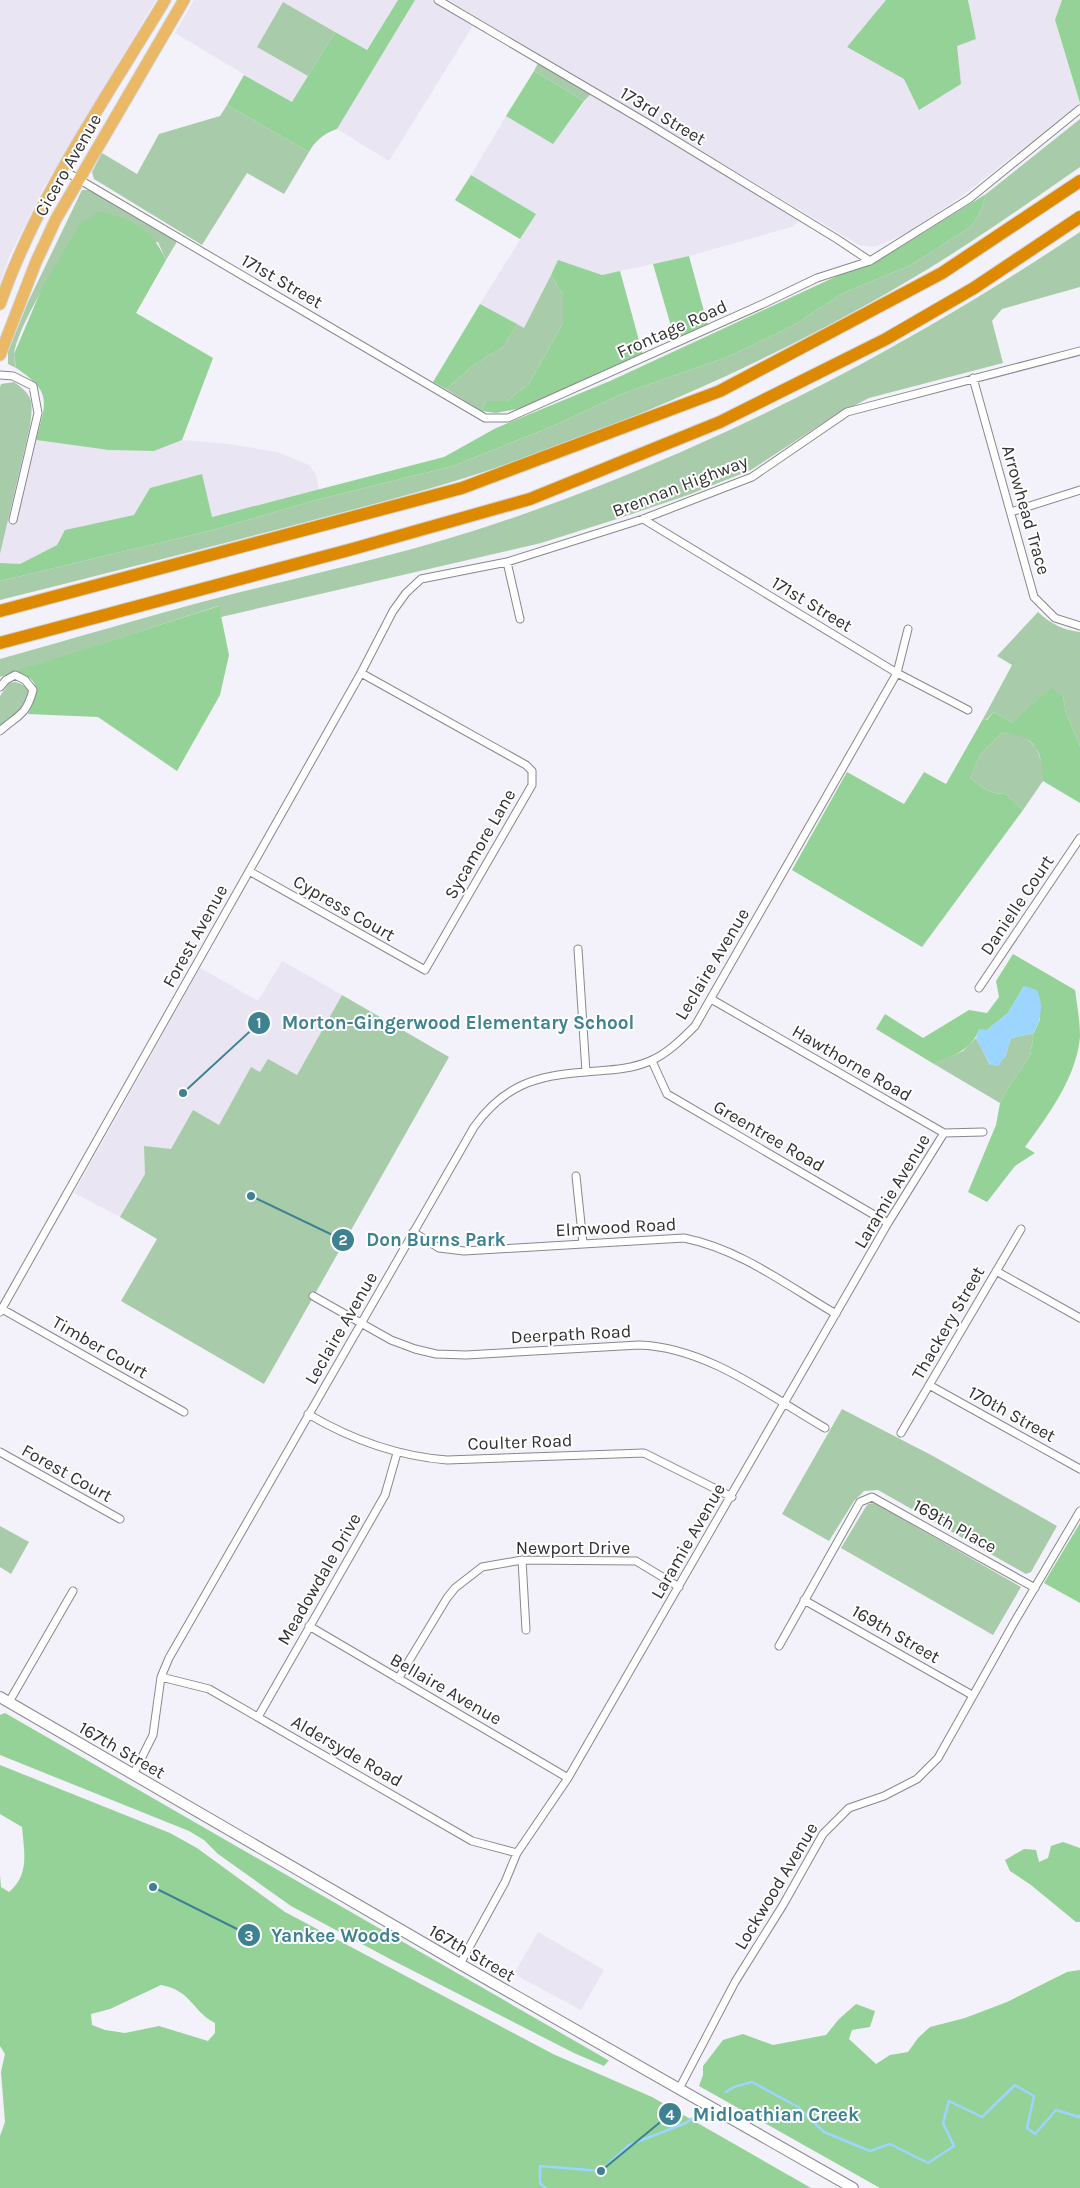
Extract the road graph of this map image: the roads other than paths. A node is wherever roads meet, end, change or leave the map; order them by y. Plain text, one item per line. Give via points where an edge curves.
1 (165, 0) edge
2 (184, 0) edge
3 (438, 0) edge
4 (1080, 109) edge
5 (63, 170) junction
6 (78, 179) junction
7 (1080, 181) edge
8 (1080, 217) edge
9 (870, 261) junction
10 (0, 304) edge
11 (1080, 351) edge
12 (0, 355) edge
13 (0, 375) edge
14 (973, 378) junction
15 (485, 418) joint
16 (1080, 490) edge
17 (1011, 512) junction
18 (643, 519) junction
19 (13, 520) dead end
20 (507, 562) junction
21 (421, 579) joint
22 (0, 611) edge
23 (520, 619) dead end
24 (1080, 626) edge
25 (908, 628) dead end
26 (0, 643) edge
27 (361, 673) junction
28 (897, 673) junction
29 (0, 687) edge
30 (968, 710) dead end
31 (0, 731) edge
32 (1080, 838) edge
33 (249, 871) junction
34 (578, 949) dead end
35 (424, 970) joint
36 (979, 988) dead end
37 (711, 1000) junction
38 (652, 1060) junction
39 (586, 1072) junction
40 (984, 1132) dead end
41 (944, 1133) junction
42 (576, 1176) dead end
43 (888, 1224) junction
44 (1021, 1229) dead end
45 (413, 1232) junction
46 (583, 1243) junction
47 (996, 1271) junction
48 (313, 1296) dead end
49 (1, 1310) edge
50 (836, 1314) junction
51 (1080, 1318) edge
52 (361, 1324) junction
53 (929, 1385) junction
54 (784, 1404) junction
55 (184, 1412) dead end
56 (308, 1414) junction
57 (825, 1428) dead end
58 (901, 1433) dead end
59 (0, 1452) edge
60 (397, 1453) junction
61 (1080, 1469) edge
62 (732, 1497) junction
63 (1080, 1510) edge
64 (120, 1519) dead end
65 (522, 1560) junction
66 (679, 1587) junction
67 (1035, 1588) junction
68 (73, 1591) dead end
69 (804, 1600) junction
70 (309, 1626) junction
71 (526, 1630) dead end
72 (779, 1646) dead end
73 (161, 1677) junction
74 (398, 1679) junction
75 (972, 1695) junction
76 (4, 1700) edge
77 (258, 1717) junction
78 (133, 1775) junction
79 (568, 1778) junction
80 (517, 1853) junction
81 (460, 1964) junction
82 (679, 2089) junction
83 (853, 2188) edge

1 - 5 main road, Cicero Avenue
2 - 6 main road, Cicero Avenue
3 - 9 street, 173rd Street via 656,128
4 - 9 street, Frontage Road via 969,199
5 - 6 street, 171st Street
5 - 10 main road, Cicero Avenue via 12,269
6 - 12 main road, Cicero Avenue via 36,262
6 - 15 street, 171st Street
7 - 22 highway via 942,273 720,391 462,488
8 - 26 highway via 974,288 886,339 720,422 530,499
9 - 15 street, Frontage Road via 817,278 508,418
11 - 14 street, Brennan Highway
13 - 19 street via 13,376 33,386 38,413
14 - 17 street, Arrowhead Trace
14 - 18 street, Brennan Highway via 847,412 752,477
16 - 17 street
17 - 24 street, Arrowhead Trace via 1034,597 1055,618
18 - 20 street, Brennan Highway
18 - 28 street, 171st Street
20 - 21 street, Brennan Highway
20 - 23 street
21 - 27 street, Forest Avenue via 393,611
25 - 28 street, Leclaire Avenue
27 - 33 street, Forest Avenue
27 - 35 street, Sycamore Lane via 532,771 532,784
28 - 30 street, 171st Street
28 - 37 street, Leclaire Avenue
29 - 31 street via 15,675 25,680 33,690 29,706
32 - 36 street, Danielle Court
33 - 35 street, Cypress Court
33 - 49 street, Forest Avenue
34 - 39 street
37 - 38 street, Leclaire Avenue via 684,1038
37 - 41 street, Hawthorne Road
38 - 39 street, Leclaire Avenue via 615,1070
38 - 43 street, Greentree Road via 667,1094
39 - 45 street, Leclaire Avenue via 526,1082 490,1107 474,1127
40 - 41 street
41 - 43 street, Laramie Avenue
42 - 46 street
43 - 50 street, Laramie Avenue
44 - 47 street, Thackery Street
45 - 46 street, Elmwood Road via 439,1248 453,1251
45 - 52 street, Leclaire Avenue
46 - 50 street, Elmwood Road via 667,1238 706,1242 732,1253
47 - 51 street
47 - 53 street, Thackery Street
48 - 52 street, Deerpath Road
49 - 55 street, Timber Court
50 - 54 street, Laramie Avenue
52 - 54 street, Deerpath Road via 401,1345 451,1355 656,1345 713,1363
52 - 56 street, Leclaire Avenue
53 - 58 street, Thackery Street
53 - 61 street, 170th Street
54 - 57 street, Deerpath Road
54 - 62 street, Laramie Avenue
56 - 60 street, Coulter Road via 352,1438
56 - 73 street, Leclaire Avenue
59 - 64 street, Forest Court
60 - 62 street, Coulter Road via 447,1460 644,1453
60 - 70 street, Meadowdale Drive via 385,1495
62 - 66 street, Laramie Avenue
63 - 67 street, Lockwood Avenue
65 - 66 street, Newport Drive via 636,1561
65 - 71 street
65 - 74 street, Newport Drive via 482,1567 455,1588
66 - 79 street, Laramie Avenue
67 - 69 street, 169th Place via 872,1496 860,1502
67 - 75 street, Lockwood Avenue
68 - 76 street
69 - 72 street
69 - 75 street, 169th Street
70 - 74 street, Bellaire Avenue
70 - 77 street, Meadowdale Drive
73 - 77 street, Aldersyde Road via 209,1689
73 - 78 street, Leclaire Avenue via 153,1735
74 - 79 street, Bellaire Avenue
75 - 82 street, Lockwood Avenue via 938,1758 917,1779 884,1796 849,1808 823,1834 735,1982
76 - 78 main road, 167th Street
77 - 80 street, Aldersyde Road via 472,1841
78 - 81 main road, 167th Street
79 - 80 street, Laramie Avenue
80 - 81 street, Laramie Avenue via 505,1882
81 - 82 main road, 167th Street
82 - 83 main road, 167th Street

